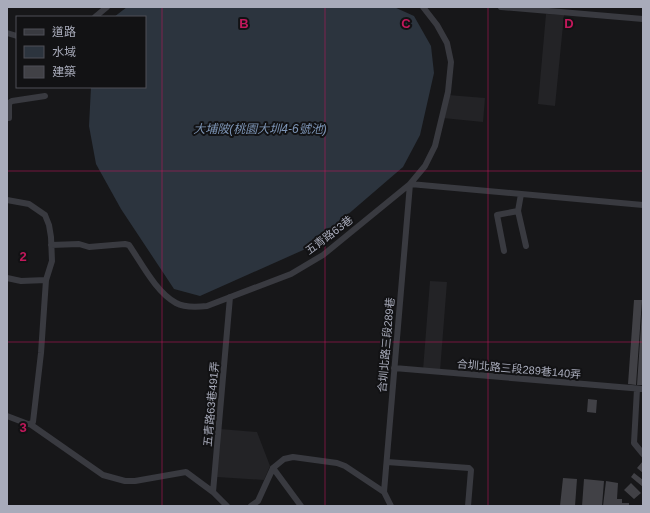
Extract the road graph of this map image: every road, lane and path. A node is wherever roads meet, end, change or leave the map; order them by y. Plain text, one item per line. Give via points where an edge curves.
1 (107, 7) edge
2 (423, 7) edge
3 (501, 7) edge
4 (518, 8) edge
5 (96, 16) edge
6 (643, 20) edge
7 (45, 96) dead end
8 (7, 118) edge
9 (410, 184) junction
10 (521, 194) junction
11 (7, 200) edge
12 (643, 205) edge
13 (518, 211) junction
14 (51, 245) junction
15 (526, 246) dead end
16 (504, 251) dead end
17 (7, 278) edge
18 (46, 280) junction
19 (230, 297) junction
20 (394, 368) junction
21 (640, 389) edge
22 (7, 416) edge
23 (32, 423) junction
24 (643, 454) edge
25 (387, 462) junction
26 (273, 468) junction
27 (212, 492) junction
28 (384, 492) junction
29 (227, 506) edge
30 (251, 506) edge
31 (301, 506) edge
32 (391, 506) edge
33 (468, 506) edge

1 - 5 street
2 - 9 street, 五青路63巷 via 447,43 450,62 448,92 436,146 425,166
3 - 4 street
4 - 6 street
7 - 8 street via 12,101 9,103
9 - 10 street
9 - 19 street, 五青路63巷 via 323,255 291,274
9 - 20 street, 合圳北路三段289巷
10 - 12 street
10 - 13 street
11 - 14 street via 29,204 45,215
13 - 15 street
13 - 16 street via 497,215
14 - 18 street via 52,261
14 - 19 street, 五青路63巷 via 79,244 90,247 126,244 158,288 178,304 207,306
17 - 18 street via 21,281
18 - 23 street via 41,353
19 - 27 street, 五青路63巷491弄
20 - 21 street, 合圳北路三段289巷140弄
20 - 25 street, 合圳北路三段289巷
21 - 24 street via 634,443
22 - 23 street
23 - 27 street via 103,475 135,481 186,472
25 - 28 street, 合圳北路三段289巷
25 - 33 street via 469,468 471,470
26 - 28 street via 284,459 293,457 337,463 346,466
26 - 30 street via 258,501
26 - 31 street
27 - 29 street
28 - 32 street

